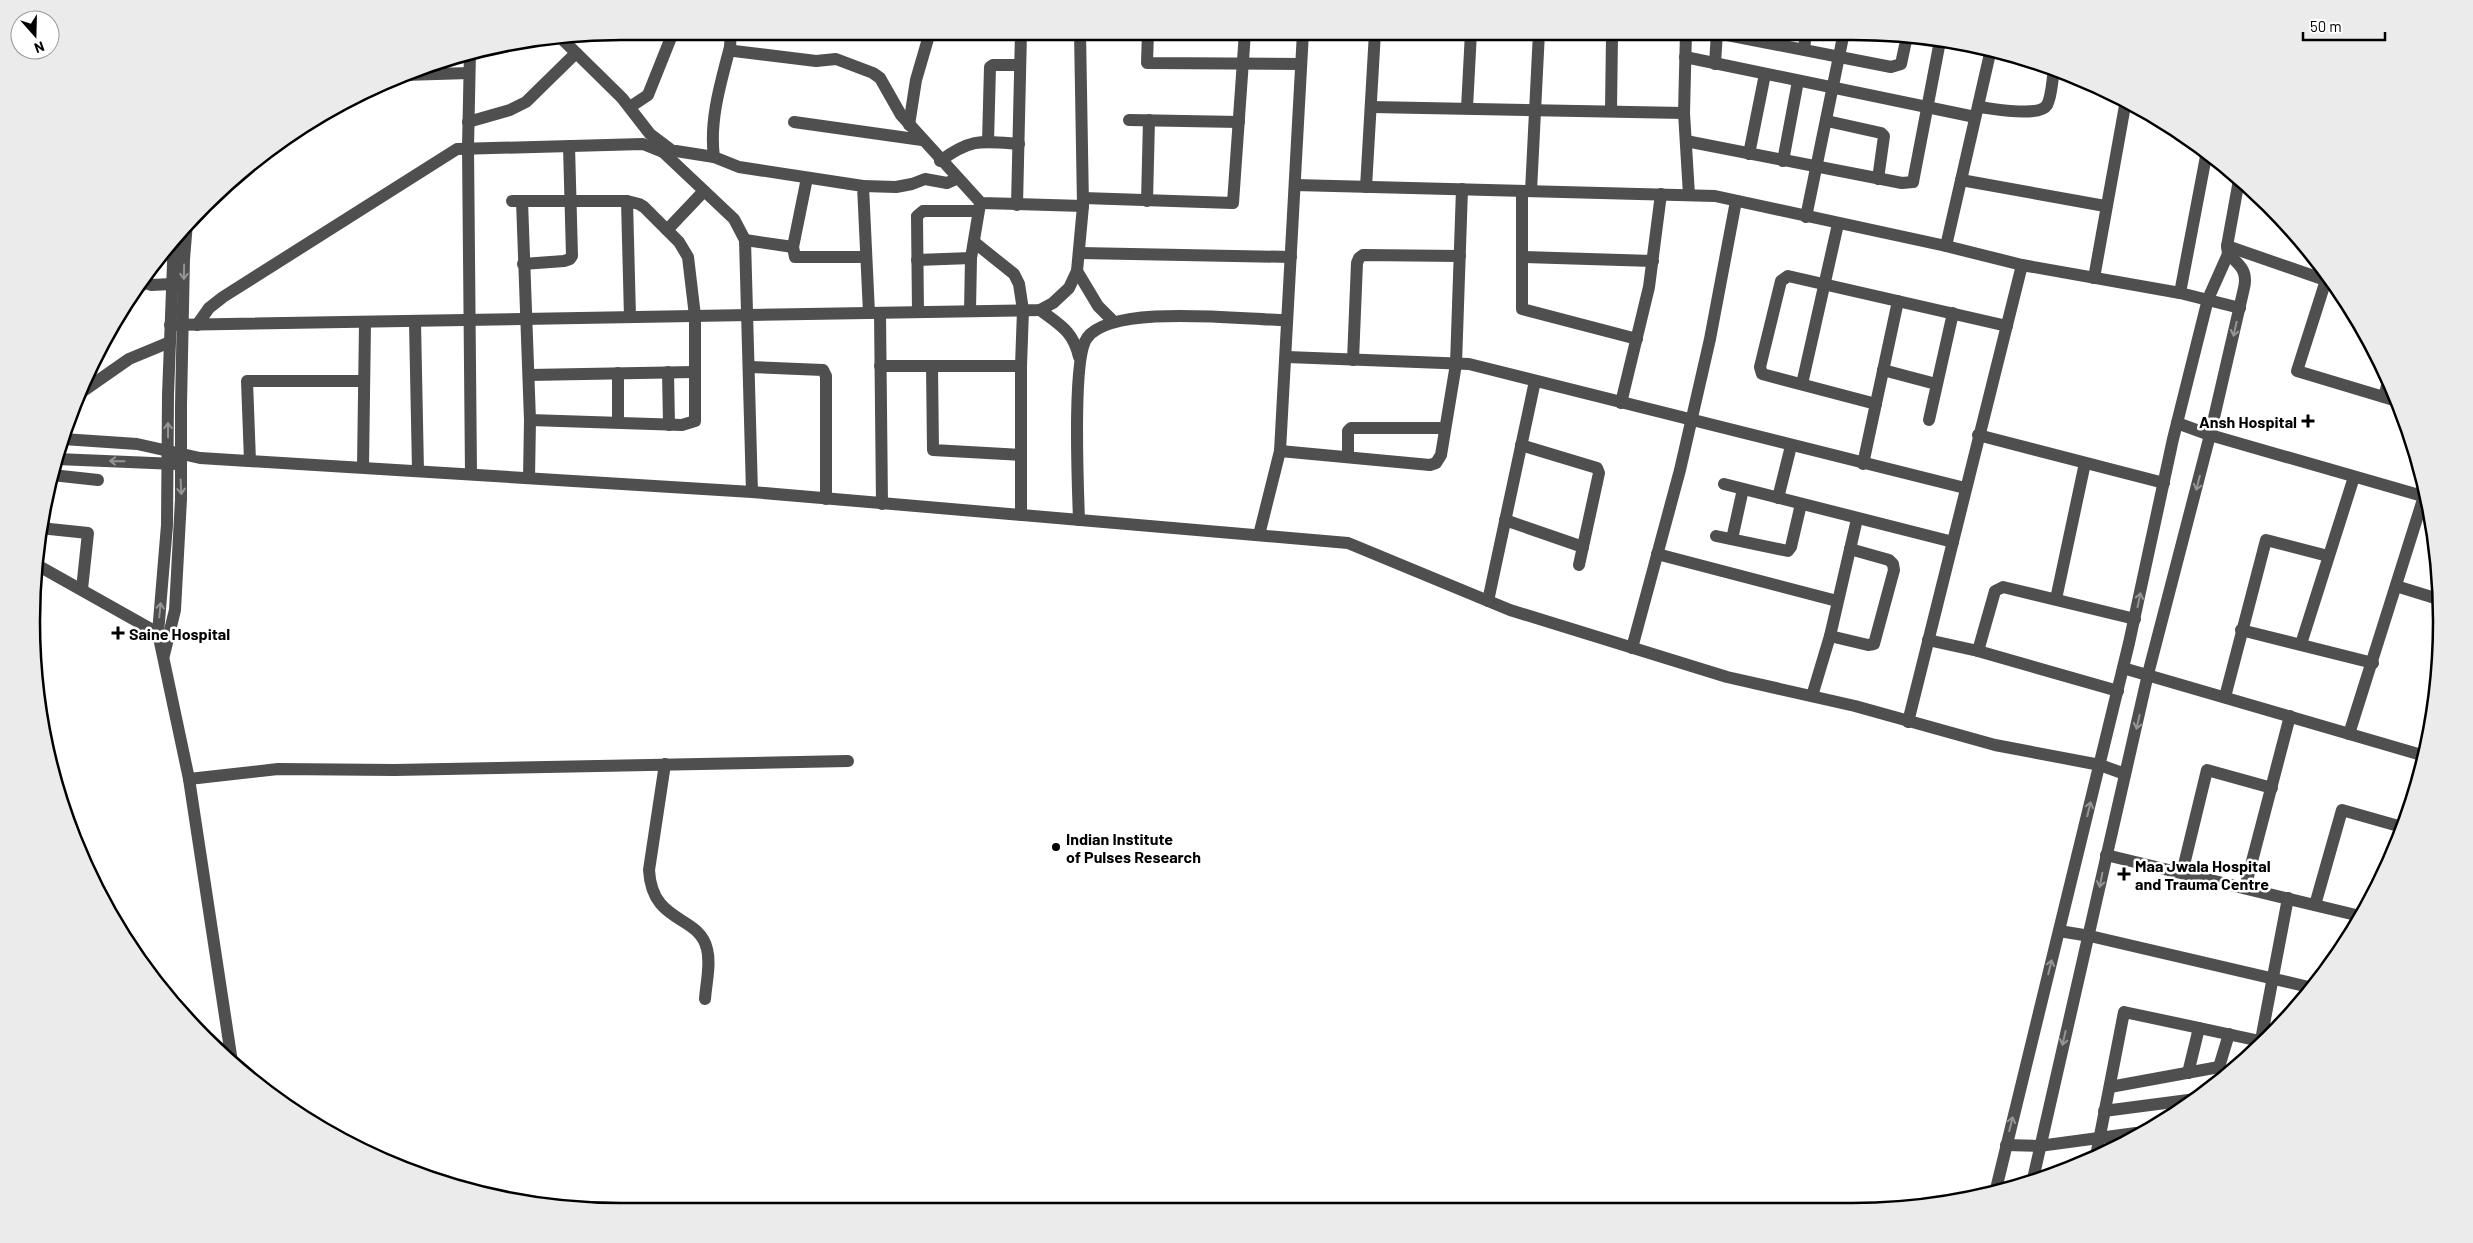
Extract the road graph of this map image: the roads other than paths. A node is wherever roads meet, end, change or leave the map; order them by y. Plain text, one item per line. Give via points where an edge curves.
1 (670, 40) edge
2 (731, 40) edge
3 (928, 40) edge
4 (1021, 40) edge
5 (1080, 40) edge
6 (1148, 40) edge
7 (1244, 40) edge
8 (1303, 40) edge
9 (1375, 40) edge
10 (1471, 40) edge
11 (1539, 40) edge
12 (1612, 40) edge
13 (1686, 40) edge
14 (1717, 40) edge
15 (1755, 40) edge
16 (1805, 40) edge
17 (1843, 40) edge
18 (566, 43) edge
19 (1909, 43) edge
20 (730, 47) junction
21 (1939, 47) edge
22 (1804, 49) junction
23 (576, 53) junction
24 (1840, 56) junction
25 (1685, 57) junction
26 (1989, 57) edge
27 (470, 60) edge
28 (1243, 64) junction
29 (1302, 64) junction
30 (1715, 64) junction
31 (1020, 65) junction
32 (469, 73) junction
33 (426, 74) edge
34 (1765, 74) junction
35 (2053, 76) edge
36 (1798, 80) junction
37 (1833, 88) junction
38 (630, 107) junction
39 (1371, 107) junction
40 (1928, 107) junction
41 (1467, 108) junction
42 (2124, 108) edge
43 (1535, 109) junction
44 (1612, 110) junction
45 (1976, 112) junction
46 (1684, 113) junction
47 (1129, 120) dead end
48 (1149, 120) junction
49 (1827, 121) junction
50 (468, 122) junction
51 (794, 122) dead end
52 (1239, 122) junction
53 (909, 125) junction
54 (922, 140) junction
55 (1686, 141) junction
56 (988, 142) junction
57 (1018, 144) junction
58 (569, 146) junction
59 (468, 147) junction
60 (667, 151) junction
61 (1749, 154) junction
62 (714, 157) junction
63 (2205, 160) edge
64 (940, 161) junction
65 (1783, 161) junction
66 (1817, 168) junction
67 (808, 178) junction
68 (956, 179) junction
69 (1878, 179) junction
70 (1961, 180) junction
71 (1295, 185) junction
72 (864, 186) junction
73 (1366, 187) junction
74 (2238, 187) edge
75 (1462, 190) junction
76 (704, 191) junction
77 (1527, 191) junction
78 (1661, 194) junction
79 (1689, 195) junction
80 (571, 201) junction
81 (627, 201) junction
82 (1147, 201) junction
83 (1736, 201) junction
84 (1083, 202) junction
85 (1017, 205) junction
86 (2105, 206) junction
87 (979, 207) junction
88 (1806, 217) junction
89 (1838, 224) junction
90 (667, 230) junction
91 (187, 235) edge
92 (745, 240) junction
93 (974, 242) junction
94 (1946, 246) junction
95 (793, 247) junction
96 (2228, 250) junction
97 (173, 251) edge
98 (1080, 253) junction
99 (1460, 256) junction
100 (866, 257) junction
101 (1291, 257) junction
102 (1523, 257) junction
103 (971, 258) junction
104 (917, 260) junction
105 (1653, 261) junction
106 (524, 264) junction
107 (2022, 265) junction
108 (1077, 271) junction
109 (2094, 278) junction
110 (2321, 279) edge
111 (148, 284) edge
112 (172, 284) junction
113 (1826, 285) junction
114 (2326, 286) edge
115 (2180, 293) junction
116 (2208, 299) junction
117 (1898, 301) junction
118 (2240, 308) junction
119 (1023, 310) junction
120 (1040, 310) junction
121 (970, 311) junction
122 (918, 312) junction
123 (1952, 312) junction
124 (874, 313) junction
125 (747, 315) junction
126 (695, 316) junction
127 (630, 317) junction
128 (525, 318) junction
129 (470, 320) junction
130 (1287, 320) junction
131 (1113, 321) junction
132 (365, 322) junction
133 (415, 322) junction
134 (176, 325) junction
135 (196, 325) junction
136 (2007, 326) junction
137 (1637, 339) junction
138 (170, 342) junction
139 (1286, 357) junction
140 (1353, 360) junction
141 (1080, 362) junction
142 (1456, 364) junction
143 (880, 366) junction
144 (932, 366) junction
145 (1021, 366) junction
146 (749, 367) junction
147 (1883, 370) junction
148 (668, 372) junction
149 (694, 372) junction
150 (618, 373) junction
151 (529, 375) junction
152 (364, 380) junction
153 (1535, 381) junction
154 (1802, 384) junction
155 (1936, 384) junction
156 (90, 386) edge
157 (2386, 391) edge
158 (2384, 397) junction
159 (2389, 398) edge
160 (1621, 403) junction
161 (1876, 404) junction
162 (530, 420) junction
163 (1929, 420) dead end
164 (1691, 421) junction
165 (618, 422) junction
166 (2177, 423) junction
167 (669, 425) junction
168 (1444, 428) junction
169 (1978, 435) junction
170 (2210, 436) junction
171 (70, 439) edge
172 (1521, 445) junction
173 (1791, 446) junction
174 (1280, 451) junction
175 (1021, 456) junction
176 (174, 457) junction
177 (1348, 457) junction
178 (64, 459) edge
179 (250, 461) junction
180 (2085, 462) junction
181 (1863, 464) junction
182 (363, 468) junction
183 (418, 471) junction
184 (471, 474) junction
185 (59, 476) edge
186 (2354, 477) junction
187 (529, 478) junction
188 (98, 480) dead end
189 (2164, 483) junction
190 (1724, 484) dead end
191 (1965, 488) junction
192 (1743, 489) junction
193 (752, 492) junction
194 (2419, 494) edge
195 (1778, 498) junction
196 (826, 499) junction
197 (882, 504) junction
198 (1801, 504) junction
199 (2422, 506) edge
200 (1021, 515) junction
201 (1857, 519) junction
202 (1079, 520) junction
203 (1505, 520) junction
204 (48, 529) edge
205 (1259, 535) junction
206 (1716, 536) dead end
207 (1732, 539) junction
208 (1953, 542) junction
209 (1583, 547) junction
210 (1850, 549) junction
211 (1657, 554) junction
212 (2328, 556) junction
213 (1579, 565) dead end
214 (43, 568) edge
215 (2396, 586) junction
216 (82, 590) junction
217 (2432, 597) edge
218 (2056, 599) junction
219 (1488, 601) junction
220 (1837, 601) junction
221 (2135, 619) junction
222 (2240, 630) junction
223 (158, 633) junction
224 (1830, 636) junction
225 (1928, 640) junction
226 (2301, 644) junction
227 (1632, 648) junction
228 (1978, 652) junction
229 (164, 658) junction
230 (2373, 663) junction
231 (2124, 668) junction
232 (2148, 674) junction
233 (2118, 691) junction
234 (1812, 696) junction
235 (2225, 697) junction
236 (2290, 716) junction
237 (1908, 722) junction
238 (2349, 734) junction
239 (2417, 754) edge
240 (848, 761) dead end
241 (665, 764) junction
242 (2100, 765) junction
243 (2125, 774) junction
244 (189, 779) junction
245 (2272, 788) junction
246 (2396, 825) edge
247 (2106, 855) junction
248 (2182, 873) junction
249 (2245, 888) junction
250 (2288, 898) junction
251 (2315, 905) junction
252 (2354, 914) edge
253 (2059, 931) junction
254 (2090, 936) junction
255 (2273, 979) junction
256 (2304, 986) edge
257 (705, 999) dead end
258 (2198, 1028) junction
259 (2229, 1034) junction
260 (2261, 1035) edge
261 (2256, 1039) edge
262 (230, 1052) edge
263 (2188, 1073) junction
264 (2110, 1087) junction
265 (2182, 1100) edge
266 (2104, 1111) junction
267 (2124, 1135) edge
268 (2100, 1138) junction
269 (2006, 1145) junction
270 (2040, 1146) junction
271 (2098, 1148) edge
272 (2034, 1173) edge
273 (1997, 1184) edge

1 - 38 street via 648,95
2 - 20 street
3 - 53 street via 916,80
4 - 31 street
5 - 84 street
6 - 28 street via 1147,63
7 - 28 street
8 - 29 street
9 - 39 street
10 - 41 street
11 - 43 street
12 - 44 street
13 - 25 street
14 - 30 street
15 - 22 street
16 - 22 street
17 - 24 street
18 - 23 street
19 - 24 street via 1897,67
20 - 53 street via 739,52 816,61 836,59 870,71 880,78
20 - 62 street via 718,94 713,131
21 - 40 street
22 - 24 street
23 - 38 street
23 - 50 street via 526,102
24 - 37 street
25 - 30 street
25 - 46 street
26 - 45 street
27 - 32 street
28 - 29 street
28 - 52 street
29 - 71 street
30 - 34 street
31 - 56 street via 990,67
31 - 57 street
32 - 33 street
32 - 50 street
34 - 36 street
34 - 61 street
35 - 45 street via 2047,105 2042,109
36 - 37 street
36 - 65 street
37 - 40 street
37 - 49 street
38 - 60 street
39 - 41 street
39 - 73 street
40 - 45 street
40 - 69 street via 1913,182
41 - 43 street
42 - 86 street
43 - 44 street
43 - 77 street
44 - 46 street
45 - 70 street
46 - 55 street
47 - 48 street
48 - 52 street
48 - 82 street
49 - 66 street
49 - 69 street via 1884,136
50 - 59 street
51 - 54 street
52 - 82 street via 1234,203
53 - 54 street
54 - 64 street
55 - 61 street
55 - 79 street
56 - 57 street
56 - 64 street via 965,144
57 - 85 street
58 - 59 street
58 - 60 street via 643,144
58 - 80 street
59 - 129 street
59 - 135 street via 451,151 223,297
60 - 62 street
60 - 76 street
61 - 65 street
62 - 67 street via 739,167
63 - 115 street
64 - 68 street
65 - 66 street
66 - 69 street
66 - 88 street
67 - 72 street
67 - 95 street
68 - 72 street via 947,183 925,179 896,187
68 - 87 street
70 - 86 street
70 - 94 street
71 - 73 street
71 - 101 street
72 - 100 street
73 - 75 street
74 - 96 street
75 - 77 street
75 - 99 street
76 - 90 street
76 - 92 street via 734,219
77 - 78 street
77 - 102 street
78 - 79 street
78 - 105 street
79 - 83 street
80 - 81 street
80 - 106 street via 570,260
80 - 106 street via 517,201
81 - 90 street via 640,204
81 - 127 street
82 - 84 street
83 - 88 street
83 - 164 street
84 - 85 street
84 - 98 street
85 - 87 street
86 - 109 street
87 - 93 street
87 - 104 street via 919,213
88 - 89 street
89 - 94 street
89 - 113 street
90 - 126 street via 688,257
91 -> 134 street
92 - 95 street
92 - 125 street
93 - 103 street
93 - 119 street via 1014,274
94 - 107 street
95 - 100 street via 795,257 800,258
96 - 110 street
96 - 116 street
96 - 118 street via 2244,269 2246,278
97 - 112 street
98 - 101 street
98 - 108 street
99 - 140 street via 1359,258
99 - 142 street
100 - 124 street
101 - 130 street
102 - 105 street
102 - 137 street via 1522,309
103 - 104 street
103 - 121 street
104 - 122 street
105 - 137 street
106 - 128 street
107 - 109 street
107 - 136 street
108 - 120 street via 1069,288
108 - 131 street via 1098,306
109 - 115 street
111 - 112 street
112 - 134 street
113 - 117 street
113 - 154 street
113 - 154 street via 1788,276 1781,281 1760,367 1762,374
114 - 158 street via 2298,371
115 - 116 street
116 - 118 street
116 - 166 street
117 - 123 street
117 - 147 street
118 -> 170 street
119 - 120 street
119 - 121 street
119 - 145 street
120 - 141 street via 1075,341
121 - 122 street
122 - 124 street
123 - 136 street
123 - 155 street
124 - 125 street
124 - 143 street
125 - 126 street
125 - 146 street
126 - 127 street
126 - 149 street
127 - 128 street
128 - 129 street
128 - 151 street
129 - 133 street
129 - 184 street
130 - 131 street via 1155,316
130 - 139 street
131 - 141 street via 1094,329 1085,340
132 - 133 street
132 - 135 street
132 - 152 street
133 - 183 street
134 - 135 street
134 - 138 street
134 - 176 street
136 - 169 street
137 - 160 street
138 - 156 street via 129,359
176 -> 138 street
139 - 140 street
139 - 174 street
140 - 142 street
141 - 202 street via 1077,416
142 - 153 street via 1469,364
142 - 168 street
143 - 144 street
143 - 197 street
144 - 145 street
144 - 175 street via 933,450
145 - 175 street
146 - 193 street
146 - 196 street via 823,370 826,376
147 - 155 street
147 - 161 street
148 - 149 street
148 - 150 street
148 - 167 street
149 - 167 street via 695,421
150 - 151 street
150 - 165 street
151 - 162 street
152 - 179 street via 247,382
152 - 182 street
153 - 160 street
153 - 172 street
154 - 161 street
155 - 163 street
157 - 158 street
158 - 159 street
160 - 164 street
161 - 181 street
162 - 165 street
162 - 187 street
164 - 173 street
164 - 211 street
165 - 167 street
166 - 170 street
166 - 189 street
168 - 177 street via 1351,428 1348,431
168 - 177 street via 1441,455 1436,463 1430,465
169 - 180 street
169 - 191 street
170 - 186 street
170 -> 232 street
171 - 176 street via 137,444
172 - 203 street
172 - 209 street via 1598,468 1600,473
173 - 181 street
173 - 195 street
174 - 177 street
174 - 205 street
175 - 200 street
176 -> 178 street
176 - 179 street
223 -> 176 street
176 -> 229 street via 181,499 175,610
179 - 182 street
180 - 189 street
180 - 218 street
181 - 191 street
182 - 183 street
183 - 184 street
184 - 187 street
185 - 188 street
186 - 194 street
186 - 212 street
187 - 193 street
221 -> 189 street
190 - 192 street
191 - 208 street
192 - 195 street
192 - 207 street
193 - 196 street
195 - 198 street
196 - 197 street
197 - 200 street
198 - 201 street
198 - 207 street via 1788,551
199 - 215 street
200 - 202 street
201 - 208 street
201 - 210 street
202 - 205 street
203 - 209 street
203 - 219 street
204 - 216 street via 88,533
205 - 219 street via 1348,543
206 - 207 street
208 - 225 street
209 - 213 street
210 - 220 street
210 - 224 street via 1889,560 1894,570 1874,644
211 - 220 street
211 - 227 street
212 - 222 street via 2266,540
212 - 226 street
214 - 216 street
215 - 217 street
215 - 230 street
216 - 223 street
218 - 221 street
218 - 228 street via 2003,586 1998,588
219 - 227 street
220 - 224 street
221 - 231 street
222 - 226 street
222 - 235 street
223 - 229 street
224 - 234 street
225 - 228 street
225 - 237 street
226 - 230 street
227 - 234 street via 1727,677
228 - 233 street
229 - 244 street
230 - 238 street
231 - 232 street
231 - 233 street
232 - 235 street
232 -> 243 street
233 - 242 street
234 - 237 street
235 - 236 street
236 - 238 street
236 - 245 street
237 - 242 street via 1995,745
238 - 239 street
240 - 241 street
241 - 244 street via 395,770 278,769
241 - 257 street via 648,870 650,885 659,904 704,940 708,954
242 - 243 street
253 -> 242 street
243 - 247 street
244 - 262 street
245 - 248 street via 2207,770
245 - 249 street
246 - 251 street via 2342,810
247 - 248 street
247 -> 254 street
248 - 249 street
249 - 250 street
250 - 251 street
250 - 255 street
251 - 252 street
253 - 254 street
269 -> 253 street
254 - 255 street
254 -> 270 street
255 - 256 street
255 - 260 street
258 - 259 street
258 - 263 street
258 - 264 street via 2124,1012
259 - 261 street
259 - 263 street via 2219,1067
263 - 264 street
264 - 266 street
265 - 266 street
266 - 268 street
267 - 268 street
268 - 270 street
268 - 271 street
269 - 270 street
269 - 273 street
270 - 272 street

